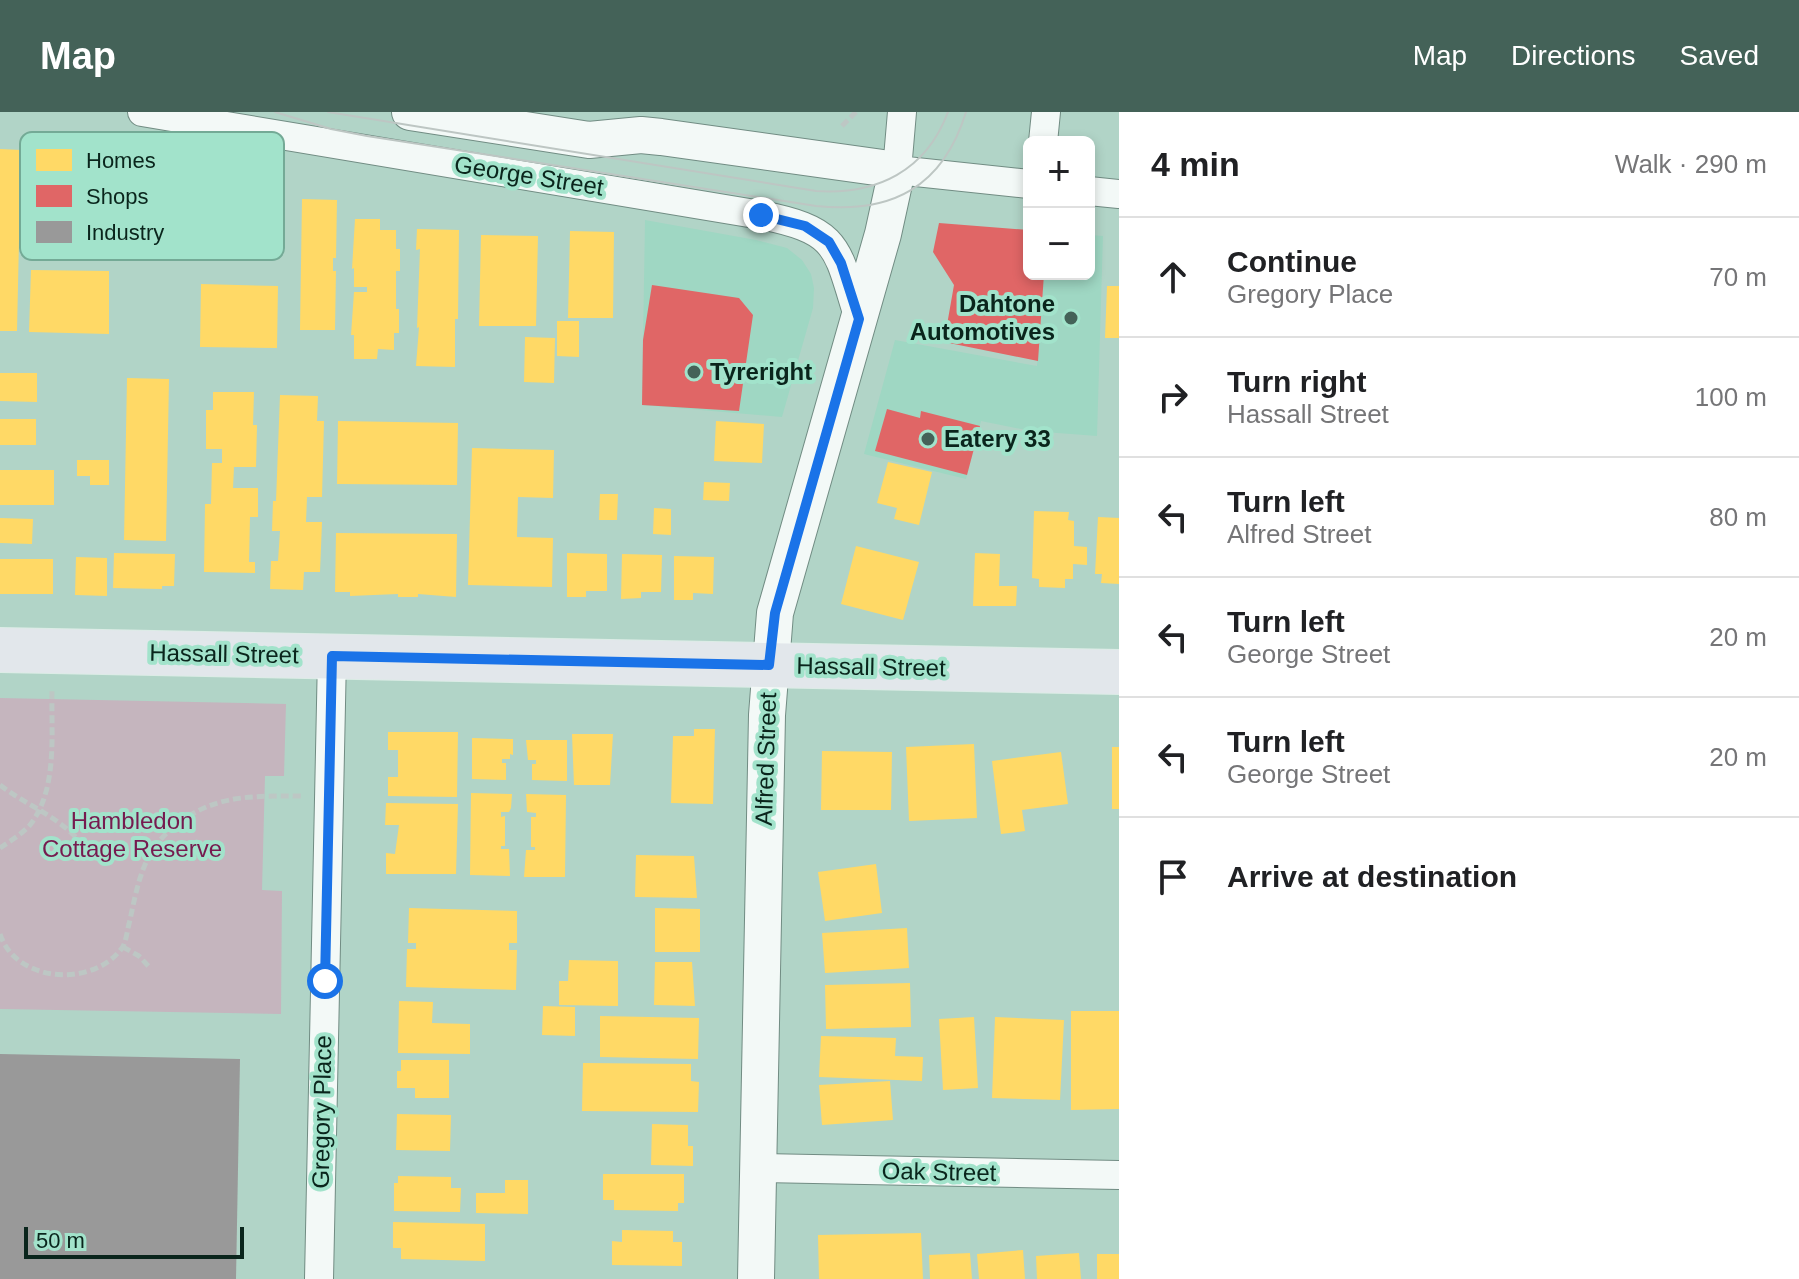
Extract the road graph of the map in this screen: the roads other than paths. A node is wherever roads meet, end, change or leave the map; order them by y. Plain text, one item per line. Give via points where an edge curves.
1 (142, 112) edge
2 (410, 112) edge
3 (902, 112) edge
4 (1046, 112) edge
5 (262, 132) edge
6 (284, 136) edge
7 (1044, 136) edge
8 (897, 170) junction
9 (1023, 183) edge
10 (859, 319) junction
11 (0, 650) edge
12 (332, 656) junction
13 (769, 665) junction
14 (1119, 672) edge
15 (759, 1168) junction
16 (1119, 1175) edge
17 (319, 1279) edge
18 (756, 1279) edge

1 - 5 street, George Street
2 - 8 street, George Street via 589,140 641,135
3 - 8 street, Alfred Street
4 - 7 street
6 - 10 street, George Street via 805,226 837,253
8 - 9 street, George Street
8 - 10 street, Alfred Street
10 - 13 street, Alfred Street via 775,613
11 - 12 main road, Hassall Street
12 - 13 main road, Hassall Street
12 - 17 street, Gregory Place
13 - 14 main road, Hassall Street
13 - 15 street, Alfred Street
15 - 16 street, Oak Street
15 - 18 street, Alfred Street

